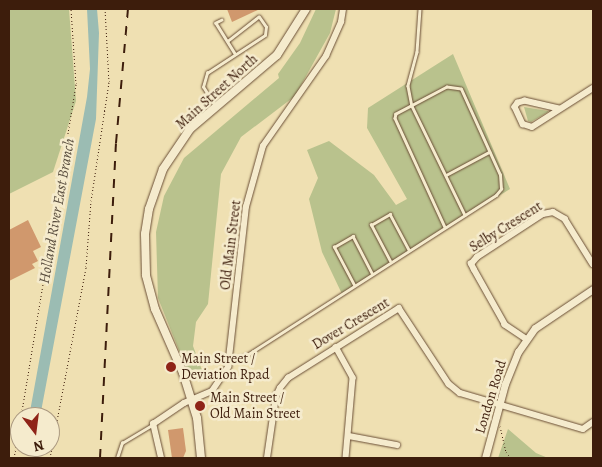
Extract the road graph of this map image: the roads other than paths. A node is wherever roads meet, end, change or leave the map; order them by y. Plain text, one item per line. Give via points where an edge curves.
1 (306, 9) edge
2 (343, 9) edge
3 (420, 9) edge
4 (222, 20) dead end
5 (228, 41) junction
6 (235, 54) junction
7 (593, 88) edge
8 (412, 106) junction
9 (215, 107) junction
10 (559, 109) junction
11 (489, 152) junction
12 (446, 175) junction
13 (465, 214) junction
14 (445, 227) junction
15 (410, 249) junction
16 (390, 261) junction
17 (593, 264) edge
18 (372, 273) junction
19 (354, 285) junction
20 (593, 289) edge
21 (527, 340) junction
22 (336, 347) junction
23 (230, 360) junction
24 (192, 400) junction
25 (501, 406) junction
26 (593, 422) edge
27 (153, 424) junction
28 (349, 436) junction
29 (397, 444) dead end
30 (117, 458) edge
31 (161, 458) edge
32 (201, 458) edge
33 (268, 458) edge
34 (346, 458) edge
35 (485, 458) edge

1 - 9 main road, Main Street North via 276,55
2 - 23 street, Old Main Street via 341,22 326,56 263,146 246,207
3 - 8 lane via 417,52 408,86
4 - 5 lane via 216,23
5 - 6 lane
5 - 6 lane via 259,17 263,20 265,35
6 - 9 lane via 204,78 203,87
7 - 10 street
8 - 11 lane via 447,87 461,89
8 - 12 lane
8 - 14 lane via 396,114 396,123
9 - 24 main road, Main Street North via 190,130 163,169 154,189 145,234 146,275 155,309
10 - 10 street via 525,101 515,107 522,124 528,127
11 - 12 lane
11 - 13 lane via 500,175 501,190
12 - 13 lane
13 - 14 lane
14 - 15 lane
15 - 16 lane
15 - 16 lane via 390,214 371,225
16 - 18 lane
17 - 21 street, Selby Crescent via 565,219 553,212 543,214 477,257 471,264 505,324
18 - 19 lane
18 - 19 lane via 353,236 334,248
19 - 23 lane via 247,355
20 - 21 street, London Road via 536,328
21 - 25 street, London Road via 505,384
22 - 25 street, Dover Crescent via 399,308 454,389
22 - 28 street via 353,378
22 - 33 street, Dover Crescent via 288,378 280,388 276,396
23 - 24 street, Old Main Street via 212,391
24 - 27 street, Old Main Street
24 - 32 main road, Main Street North
25 - 26 street via 583,429
25 - 35 street, London Road
27 - 30 lane via 122,443
27 - 31 street
28 - 29 street
28 - 34 street

